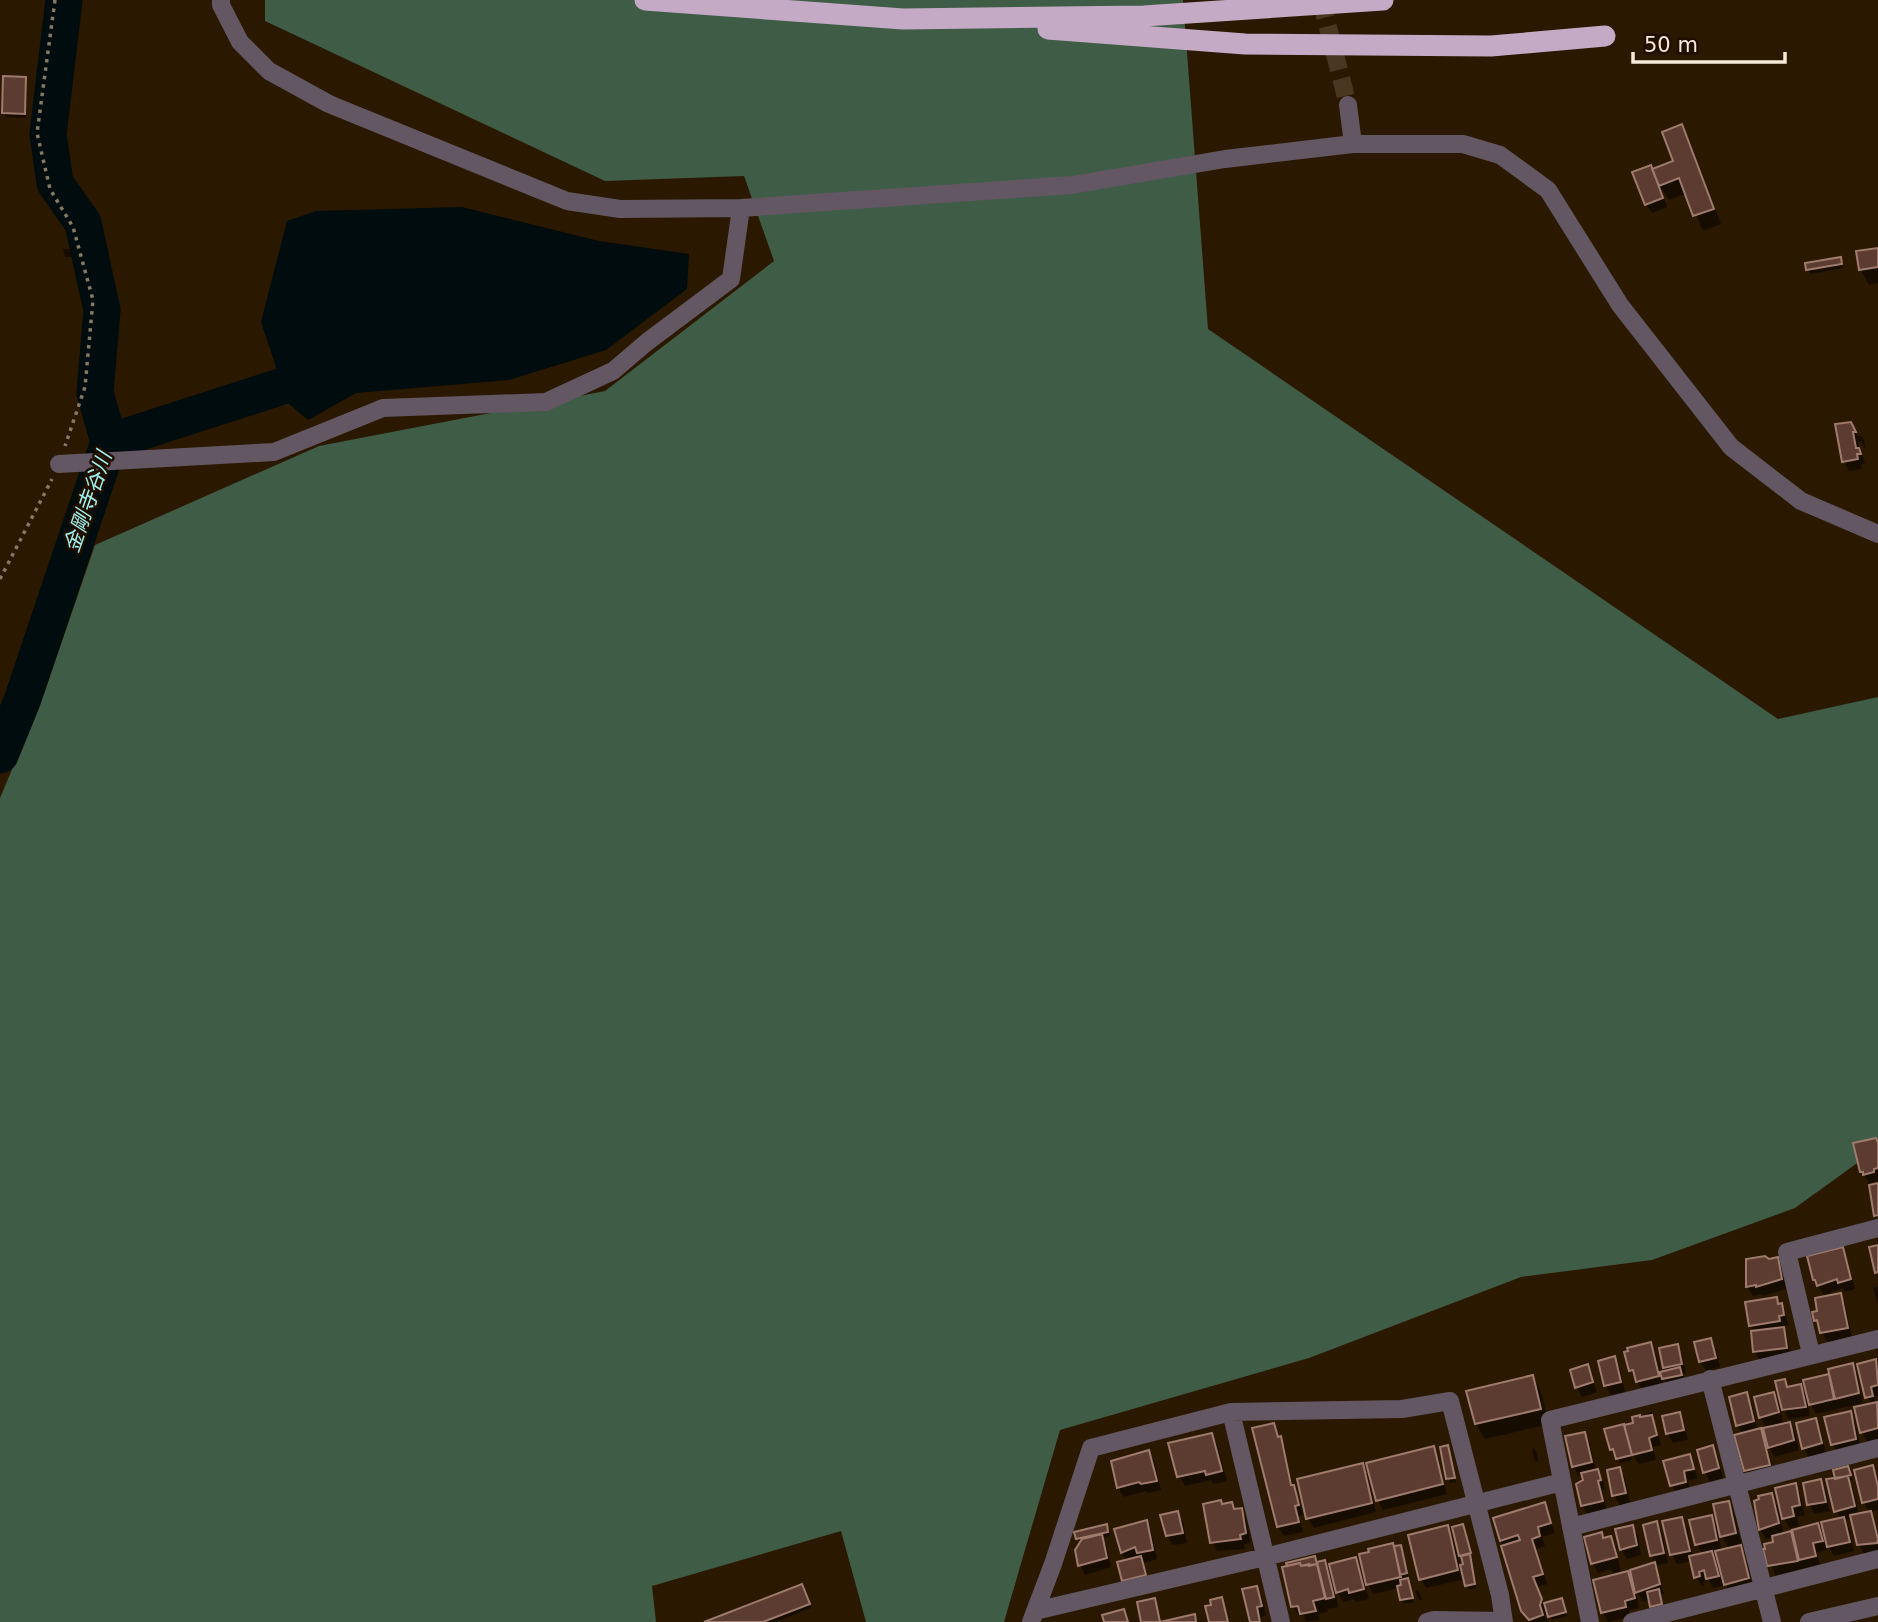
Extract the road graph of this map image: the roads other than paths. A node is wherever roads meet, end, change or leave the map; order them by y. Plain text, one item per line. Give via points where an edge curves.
1 (221, 0) edge
2 (645, 0) edge
3 (1384, 0) edge
4 (903, 19) junction
5 (1605, 36) dead end
6 (1348, 105) tunnel mouth
7 (1353, 144) junction
8 (741, 208) junction
9 (59, 464) road end
10 (1878, 534) edge
11 (1878, 1228) edge
12 (1878, 1339) edge
13 (1811, 1354) junction
14 (1710, 1379) junction
15 (1230, 1412) junction
16 (1878, 1448) edge
17 (1562, 1482) junction
18 (1736, 1484) junction
19 (1476, 1504) junction
20 (1571, 1527) junction
21 (1265, 1557) junction
22 (1878, 1559) edge
23 (1762, 1589) junction
24 (1878, 1606) edge
25 (1033, 1617) edge
26 (1281, 1622) edge
27 (1427, 1622) edge
28 (1504, 1622) edge
29 (1590, 1622) edge
30 (1632, 1622) edge
31 (1772, 1622) edge
32 (1810, 1622) edge

1 - 8 street via 240,42 269,71 330,104 567,201 620,209
2 - 4 highway
3 - 4 highway via 1144,16
4 - 5 highway via 1245,44 1491,46
6 - 7 street
7 - 8 street via 1225,159 1072,185
7 - 10 street via 1463,144 1500,155 1539,183 1620,305 1731,447 1801,501
8 - 9 street via 730,279 613,372 546,402 383,408 274,452
11 - 13 street via 1787,1252
12 - 13 street
13 - 14 street
14 - 17 street via 1550,1420
14 - 18 street
15 - 19 street via 1402,1409 1450,1401
15 - 21 street
15 - 25 street via 1091,1448
16 - 18 street
17 - 19 street
17 - 20 street
18 - 20 street
18 - 23 street
19 - 21 street
19 - 28 street
20 - 29 street
21 - 25 street
21 - 26 street
22 - 23 street
23 - 30 street
23 - 31 street
24 - 32 street
27 - 28 street

